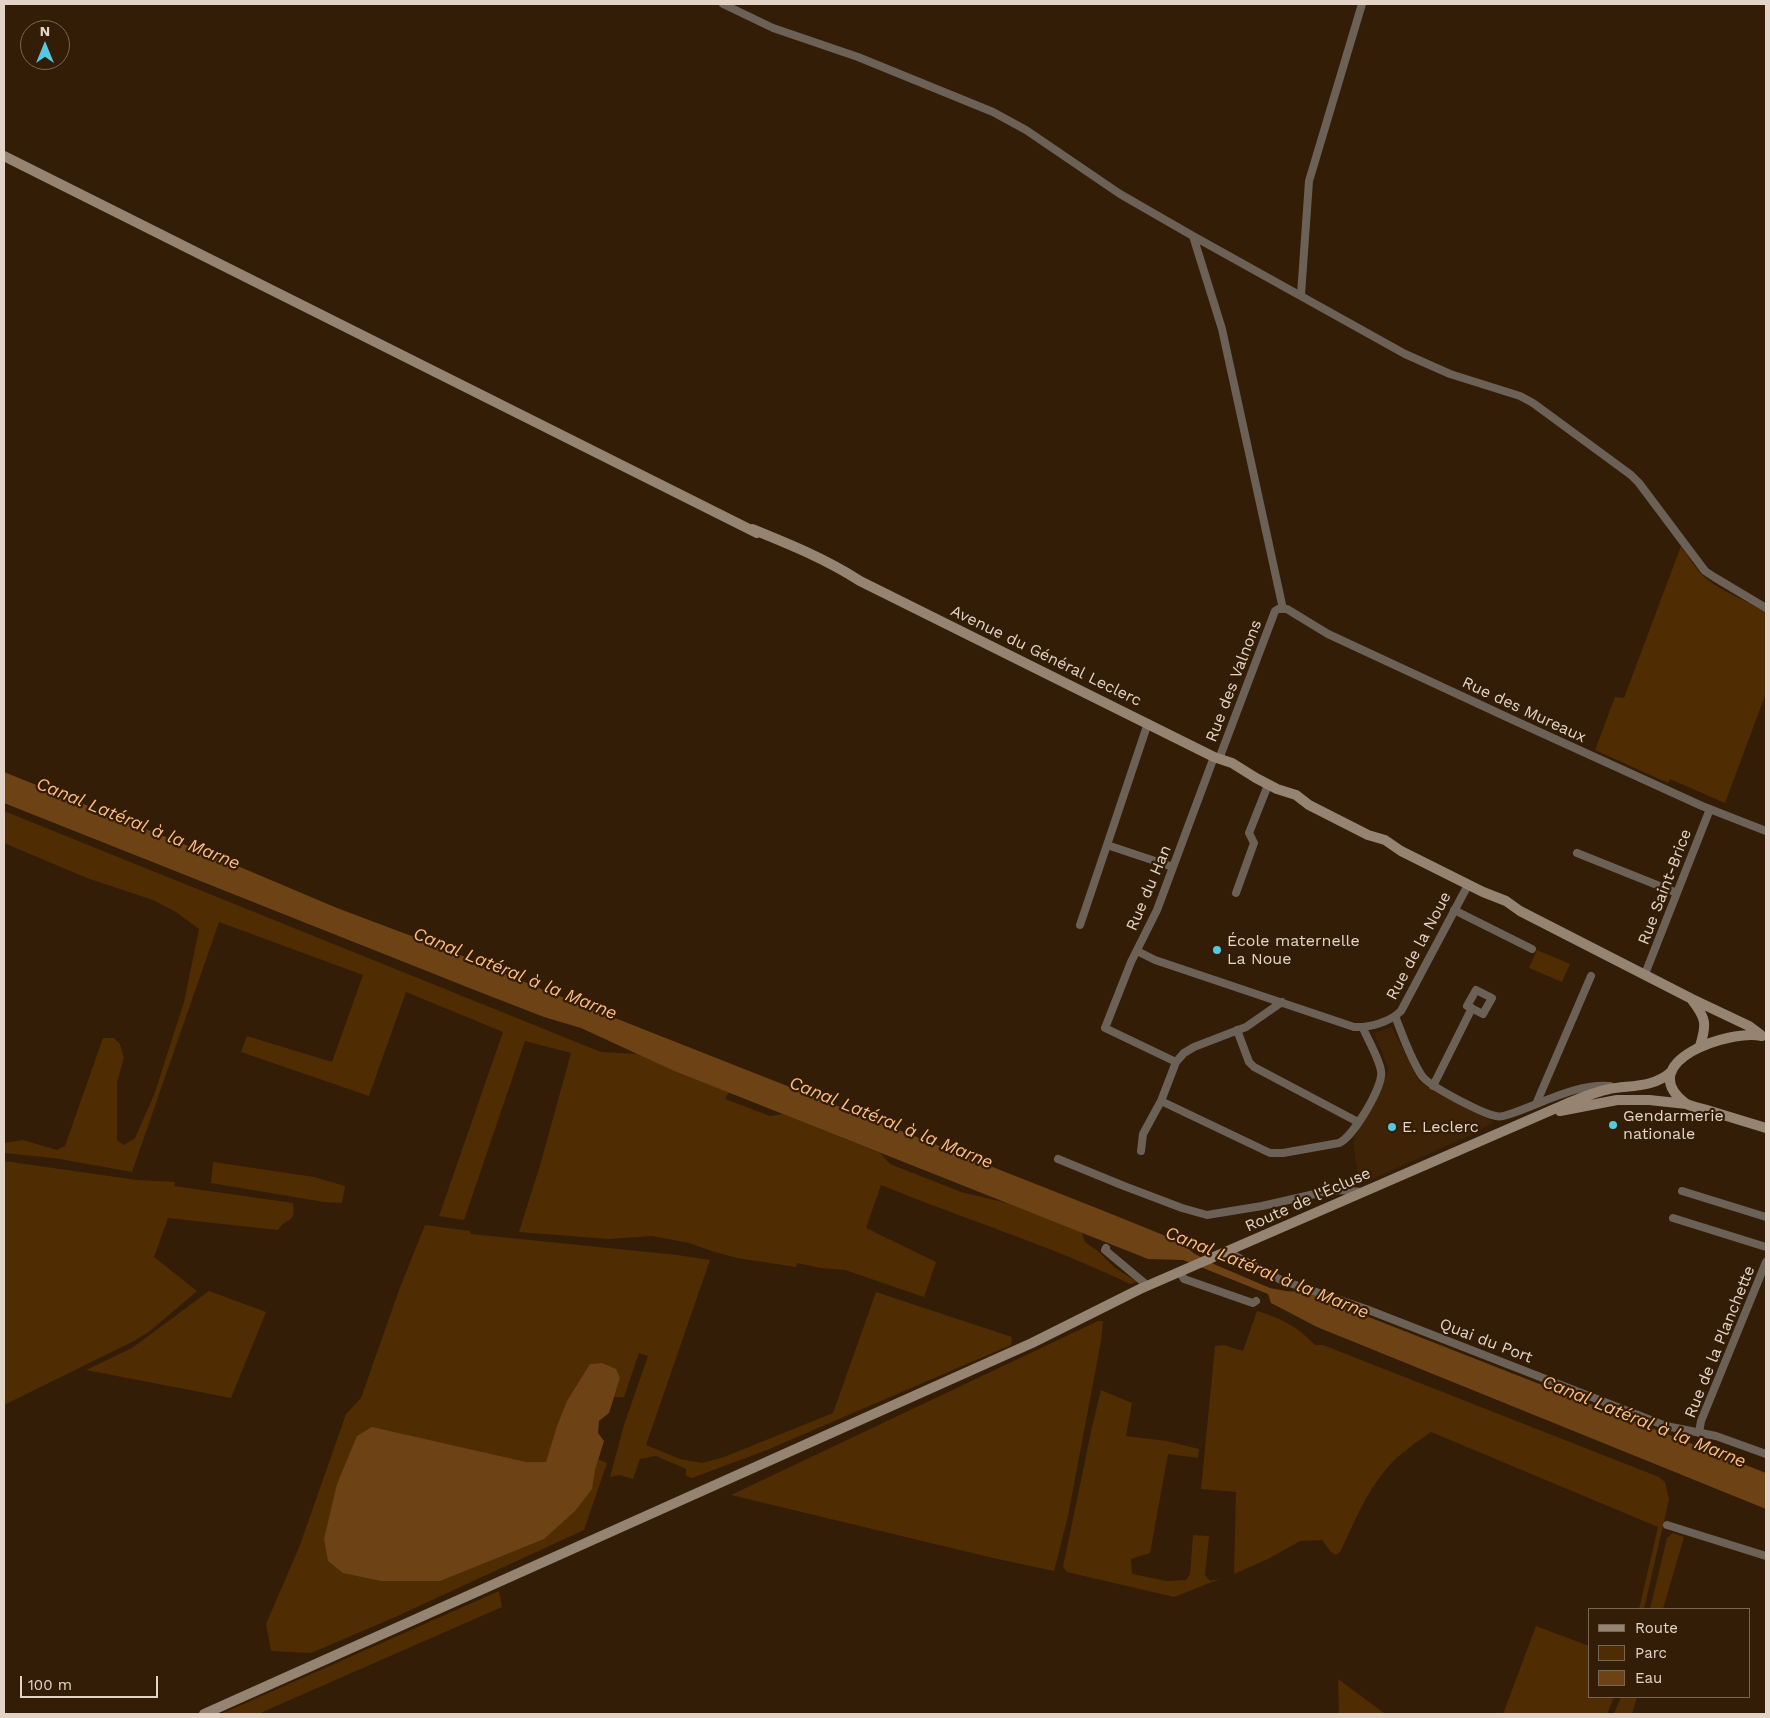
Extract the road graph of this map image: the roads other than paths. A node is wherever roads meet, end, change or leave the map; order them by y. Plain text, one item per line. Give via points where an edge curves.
1 (723, 4) edge
2 (1362, 4) edge
3 (4, 156) edge
4 (1193, 236) junction
5 (1301, 295) junction
6 (1766, 608) edge
7 (1279, 610) junction
8 (1148, 724) junction
9 (1216, 758) junction
10 (1273, 787) junction
11 (1710, 809) junction
12 (1766, 831) edge
13 (1107, 845) junction
14 (1577, 853) dead end
15 (1173, 867) junction
16 (1468, 885) junction
17 (1236, 893) dead end
18 (1677, 893) junction
19 (1454, 910) junction
20 (1080, 926) dead end
21 (1532, 950) dead end
22 (1137, 951) junction
23 (1645, 974) junction
24 (1591, 976) dead end
25 (1692, 999) junction
26 (1282, 1002) junction
27 (1472, 1008) dead end
28 (1394, 1016) junction
29 (1363, 1028) junction
30 (1237, 1030) junction
31 (1763, 1036) edge
32 (1700, 1046) junction
33 (1176, 1062) junction
34 (1671, 1072) junction
35 (1651, 1084) junction
36 (1433, 1086) junction
37 (1620, 1087) junction
38 (1161, 1100) junction
39 (1649, 1100) junction
40 (1536, 1104) junction
41 (1687, 1104) junction
42 (1544, 1113) junction
43 (1358, 1122) junction
44 (1766, 1128) edge
45 (1141, 1151) dead end
46 (1058, 1159) dead end
47 (1682, 1191) dead end
48 (1364, 1192) junction
49 (1766, 1217) edge
50 (1673, 1218) dead end
51 (1106, 1248) dead end
52 (1766, 1248) edge
53 (1228, 1252) junction
54 (1766, 1262) edge
55 (1180, 1272) junction
56 (1148, 1286) junction
57 (1256, 1301) dead end
58 (1699, 1433) junction
59 (1766, 1454) edge
60 (1667, 1525) dead end
61 (1766, 1556) edge
62 (204, 1714) edge

1 - 4 street via 773,28 858,57 993,112 1026,130 1120,194
2 - 5 street via 1309,181
3 - 8 main road, Avenue du Général Leclerc via 713,510 836,566 860,581
4 - 5 street
4 - 7 street via 1222,330
5 - 6 street via 1436,369 1533,403 1635,479 1705,571
7 - 9 street, Rue des Valnons
7 - 11 street, Rue des Mureaux via 1287,610 1345,642
8 - 9 main road, Avenue du Général Leclerc
8 - 13 street
9 - 10 main road, Avenue du Général Leclerc via 1232,763
9 - 15 street, Rue du Han
10 - 16 main road, Avenue du Général Leclerc via 1296,795 1309,805 1368,835 1385,840
10 - 17 street via 1249,833 1254,843
11 - 12 street, Rue des Mureaux
11 - 18 street, Rue Saint-Brice
13 - 15 street
13 - 20 street
14 - 18 street
15 - 22 street, Rue du Han via 1158,910
16 - 19 street, Rue de la Noue
16 - 23 main road, Avenue du Général Leclerc via 1506,901
18 - 23 street, Rue Saint-Brice
19 - 21 street
19 - 28 street, Rue de la Noue via 1404,1008
22 - 26 street via 1155,960
22 - 33 street, Rue du Han via 1105,1028
23 - 25 main road, Avenue du Général Leclerc
24 - 40 street
25 - 31 main road, Avenue du Général Leclerc
25 - 32 main road via 1706,1026
26 - 29 street
26 - 30 street
27 - 36 street
28 - 29 street, Rue de la Noue
28 - 36 street via 1422,1076
29 - 43 street via 1381,1075 1372,1100
30 - 33 street via 1194,1047
30 - 43 street via 1254,1067
31 - 32 main road, Route de l'Écluse via 1728,1037
32 - 34 main road, Route de l'Écluse via 1682,1058
33 - 38 street
34 - 35 main road, Route de l'Écluse
34 - 41 main road via 1673,1089
35 - 37 main road, Route de l'Écluse
35 - 39 main road
36 - 40 street via 1482,1112 1500,1117
37 - 40 street via 1581,1089
37 - 42 main road, Route de l'Écluse
38 - 43 street via 1263,1151 1277,1154 1339,1143 1347,1138
38 - 45 street via 1143,1134
39 - 41 main road, Route de l'Écluse
39 - 42 main road, Route de l'Écluse via 1617,1100
41 - 44 main road, Route de l'Écluse
42 - 48 main road, Route de l'Écluse
46 - 48 street via 1189,1211 1207,1215 1328,1191
47 - 49 street
48 - 53 main road, Route de l'Écluse
50 - 52 street
51 - 56 street
53 - 55 main road, Route de l'Écluse
53 - 58 street, Quai du Port via 1282,1280 1366,1309 1666,1426
54 - 58 street, Rue de la Planchette via 1701,1421
55 - 56 main road, Route de l'Écluse
55 - 57 street via 1184,1279 1253,1303
56 - 62 main road, Route de l'Écluse via 1032,1343
58 - 59 street, Quai du Port
60 - 61 street

